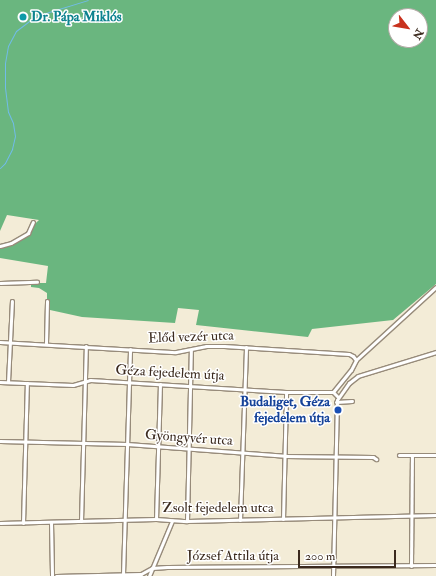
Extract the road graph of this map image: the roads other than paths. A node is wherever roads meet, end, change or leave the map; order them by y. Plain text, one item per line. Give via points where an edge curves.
1 (33, 222) dead end
2 (0, 246) edge
3 (37, 282) dead end
4 (0, 283) edge
5 (436, 287) edge
6 (47, 301) dead end
7 (12, 302) dead end
8 (0, 342) edge
9 (10, 342) junction
10 (46, 343) junction
11 (86, 346) junction
12 (246, 347) junction
13 (130, 349) junction
14 (191, 350) junction
15 (436, 352) edge
16 (356, 360) junction
17 (85, 381) junction
18 (0, 382) edge
19 (8, 382) junction
20 (129, 382) junction
21 (27, 383) junction
22 (160, 384) junction
23 (190, 386) junction
24 (245, 389) junction
25 (286, 392) junction
26 (333, 392) junction
27 (338, 397) junction
28 (352, 400) dead end
29 (336, 402) junction
30 (0, 441) edge
31 (26, 441) junction
32 (84, 443) junction
33 (127, 444) junction
34 (158, 446) junction
35 (188, 448) junction
36 (242, 452) junction
37 (399, 455) dead end
38 (436, 455) edge
39 (284, 456) junction
40 (335, 456) junction
41 (412, 456) junction
42 (376, 459) dead end
43 (436, 515) edge
44 (411, 516) junction
45 (334, 517) junction
46 (156, 519) junction
47 (283, 519) junction
48 (125, 520) junction
49 (240, 520) junction
50 (81, 521) junction
51 (172, 521) junction
52 (186, 521) junction
53 (50, 522) junction
54 (0, 523) edge
55 (23, 523) junction
56 (436, 565) edge
57 (411, 566) junction
58 (333, 567) junction
59 (152, 568) junction
60 (123, 574) junction
61 (52, 576) edge
62 (56, 576) edge
63 (149, 576) edge
64 (333, 576) edge

1 - 2 street via 28,233
3 - 4 street
5 - 16 street
6 - 10 street
7 - 9 street
8 - 9 street, Előd vezér utca
9 - 10 street, Előd vezér utca
9 - 19 street
10 - 11 street, Előd vezér utca
11 - 13 street, Előd vezér utca
11 - 17 street
12 - 14 street, Előd vezér utca via 206,346
12 - 16 street, Előd vezér utca via 349,354
12 - 24 street
13 - 14 street, Előd vezér utca via 176,352
13 - 20 street
14 - 23 street
15 - 27 street via 362,374 349,383
16 - 26 street
17 - 20 street, Géza fejedelem útja
17 - 21 street, Géza fejedelem útja via 73,385
17 - 32 street
18 - 19 street, Géza fejedelem útja
19 - 21 street, Géza fejedelem útja
20 - 22 street, Géza fejedelem útja
20 - 33 street
21 - 31 street
22 - 23 street, Géza fejedelem útja
22 - 34 street
23 - 24 street, Géza fejedelem útja
23 - 35 street
24 - 25 street, Géza fejedelem útja
24 - 36 street
25 - 26 street, Géza fejedelem útja
25 - 39 street
26 - 27 street
27 - 29 street
28 - 29 street
29 - 40 street
30 - 31 street, Gyöngyvér utca
31 - 32 street, Gyöngyvér utca
31 - 55 street
32 - 33 street, Gyöngyvér utca
32 - 50 street
33 - 34 street, Gyöngyvér utca
33 - 48 street
34 - 35 street, Gyöngyvér utca
34 - 46 street
35 - 36 street, Gyöngyvér utca
35 - 52 street
36 - 39 street, Gyöngyvér utca
36 - 49 street
37 - 41 street
38 - 41 street
39 - 40 street, Gyöngyvér utca
39 - 47 street
40 - 42 street, Gyöngyvér utca
40 - 45 street
41 - 44 street
43 - 44 street, Zsolt fejedelem utca
44 - 45 street, Zsolt fejedelem utca
44 - 57 street
45 - 47 street, Zsolt fejedelem utca
45 - 58 street
46 - 48 street, Zsolt fejedelem utca
46 - 51 street, Zsolt fejedelem utca
47 - 49 street, Zsolt fejedelem utca
48 - 50 street, Zsolt fejedelem utca
48 - 60 street
49 - 52 street, Zsolt fejedelem utca
50 - 53 street, Zsolt fejedelem utca
51 - 52 street, Zsolt fejedelem utca
51 - 59 street
53 - 55 street, Zsolt fejedelem utca
53 - 61 street
54 - 55 street, Zsolt fejedelem utca
56 - 57 street, József Attila útja
57 - 58 street, József Attila útja
58 - 59 street, József Attila útja
58 - 64 street
59 - 60 street, József Attila útja via 141,574
59 - 63 street
60 - 62 street, József Attila útja

